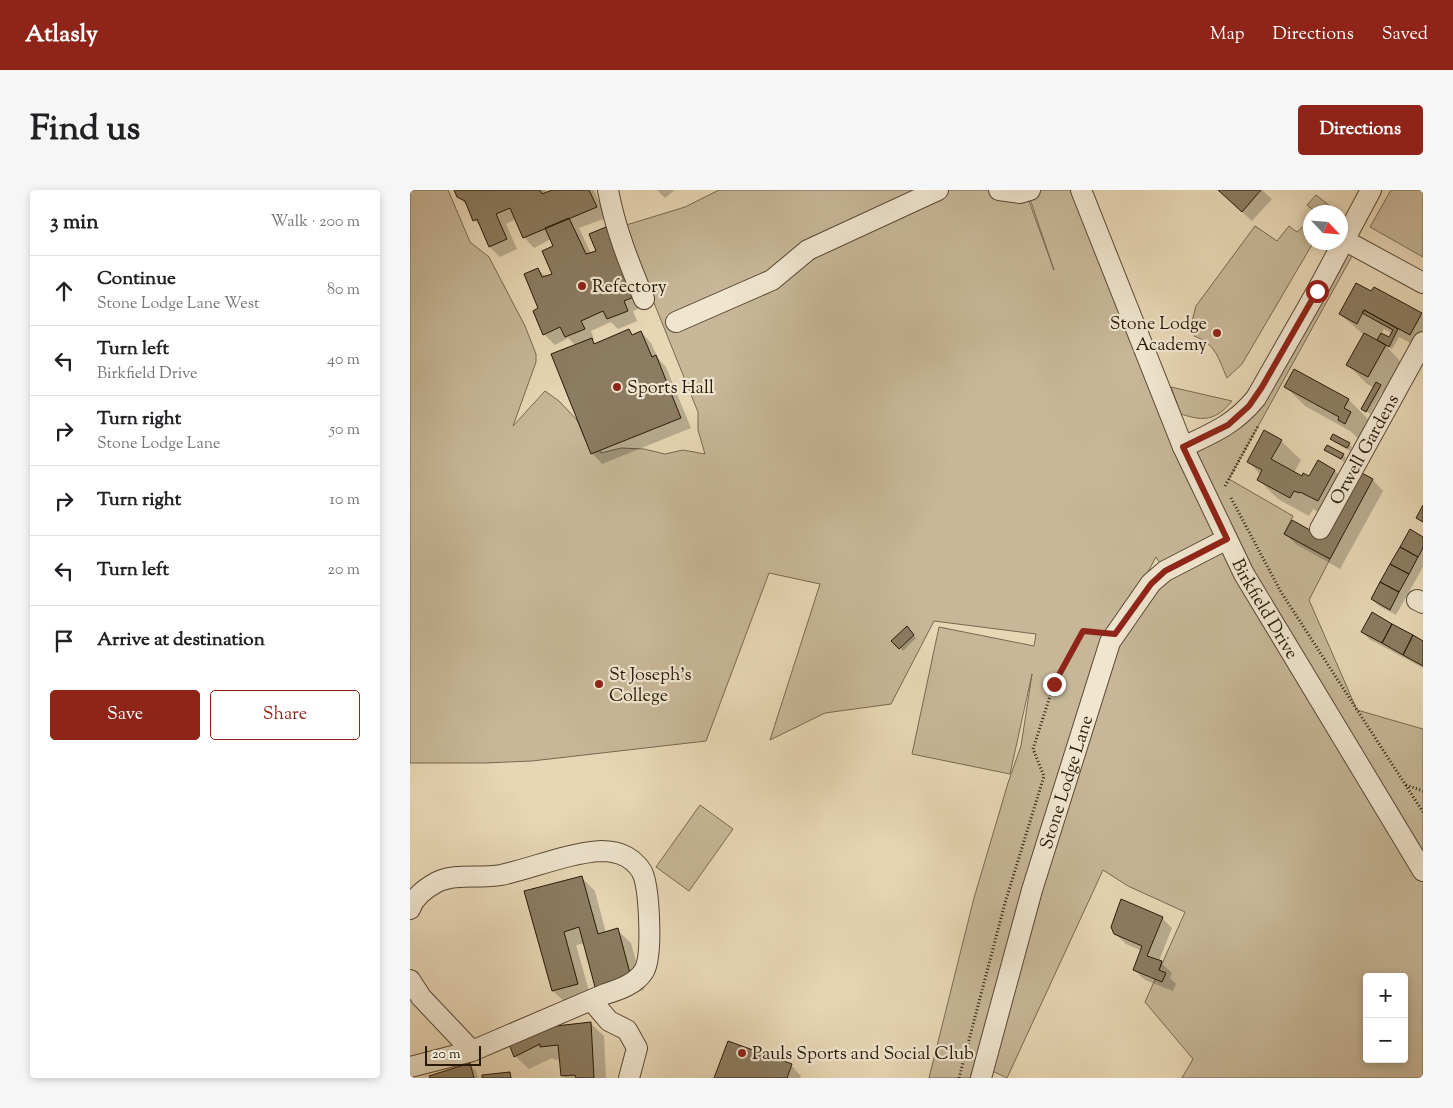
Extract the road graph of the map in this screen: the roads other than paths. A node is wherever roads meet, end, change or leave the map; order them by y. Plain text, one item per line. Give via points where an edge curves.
1 (608, 190) edge
2 (938, 190) edge
3 (999, 190) edge
4 (1030, 190) edge
5 (1081, 190) edge
6 (1371, 190) edge
7 (1348, 233) edge
8 (1348, 242) edge
9 (1338, 250) edge
10 (1423, 283) edge
11 (644, 299) dead end
12 (676, 322) dead end
13 (1423, 342) edge
14 (1183, 447) junction
15 (1320, 529) dead end
16 (1227, 539) junction
17 (1423, 871) edge
18 (410, 908) edge
19 (410, 980) edge
20 (592, 1001) junction
21 (472, 1052) junction
22 (410, 1067) edge
23 (629, 1078) edge
24 (981, 1078) edge

1 - 11 street via 612,214
2 - 12 street via 808,250 772,280
3 - 4 street
5 - 14 street, Birkfield Drive
6 - 7 street
8 - 10 street
9 - 14 street via 1253,402 1228,425
13 - 15 street, Orwell Gardens
14 - 16 street, Birkfield Drive
16 - 17 street, Birkfield Drive via 1244,574
16 - 24 street, Stone Lodge Lane via 1165,571 1151,584 1110,642 1032,890
18 - 20 street via 422,892 439,881 498,875 602,851 627,856 644,875 648,959 637,979 621,990
19 - 21 street
20 - 21 street
20 - 23 street via 609,1021 627,1030 637,1048
21 - 22 street

